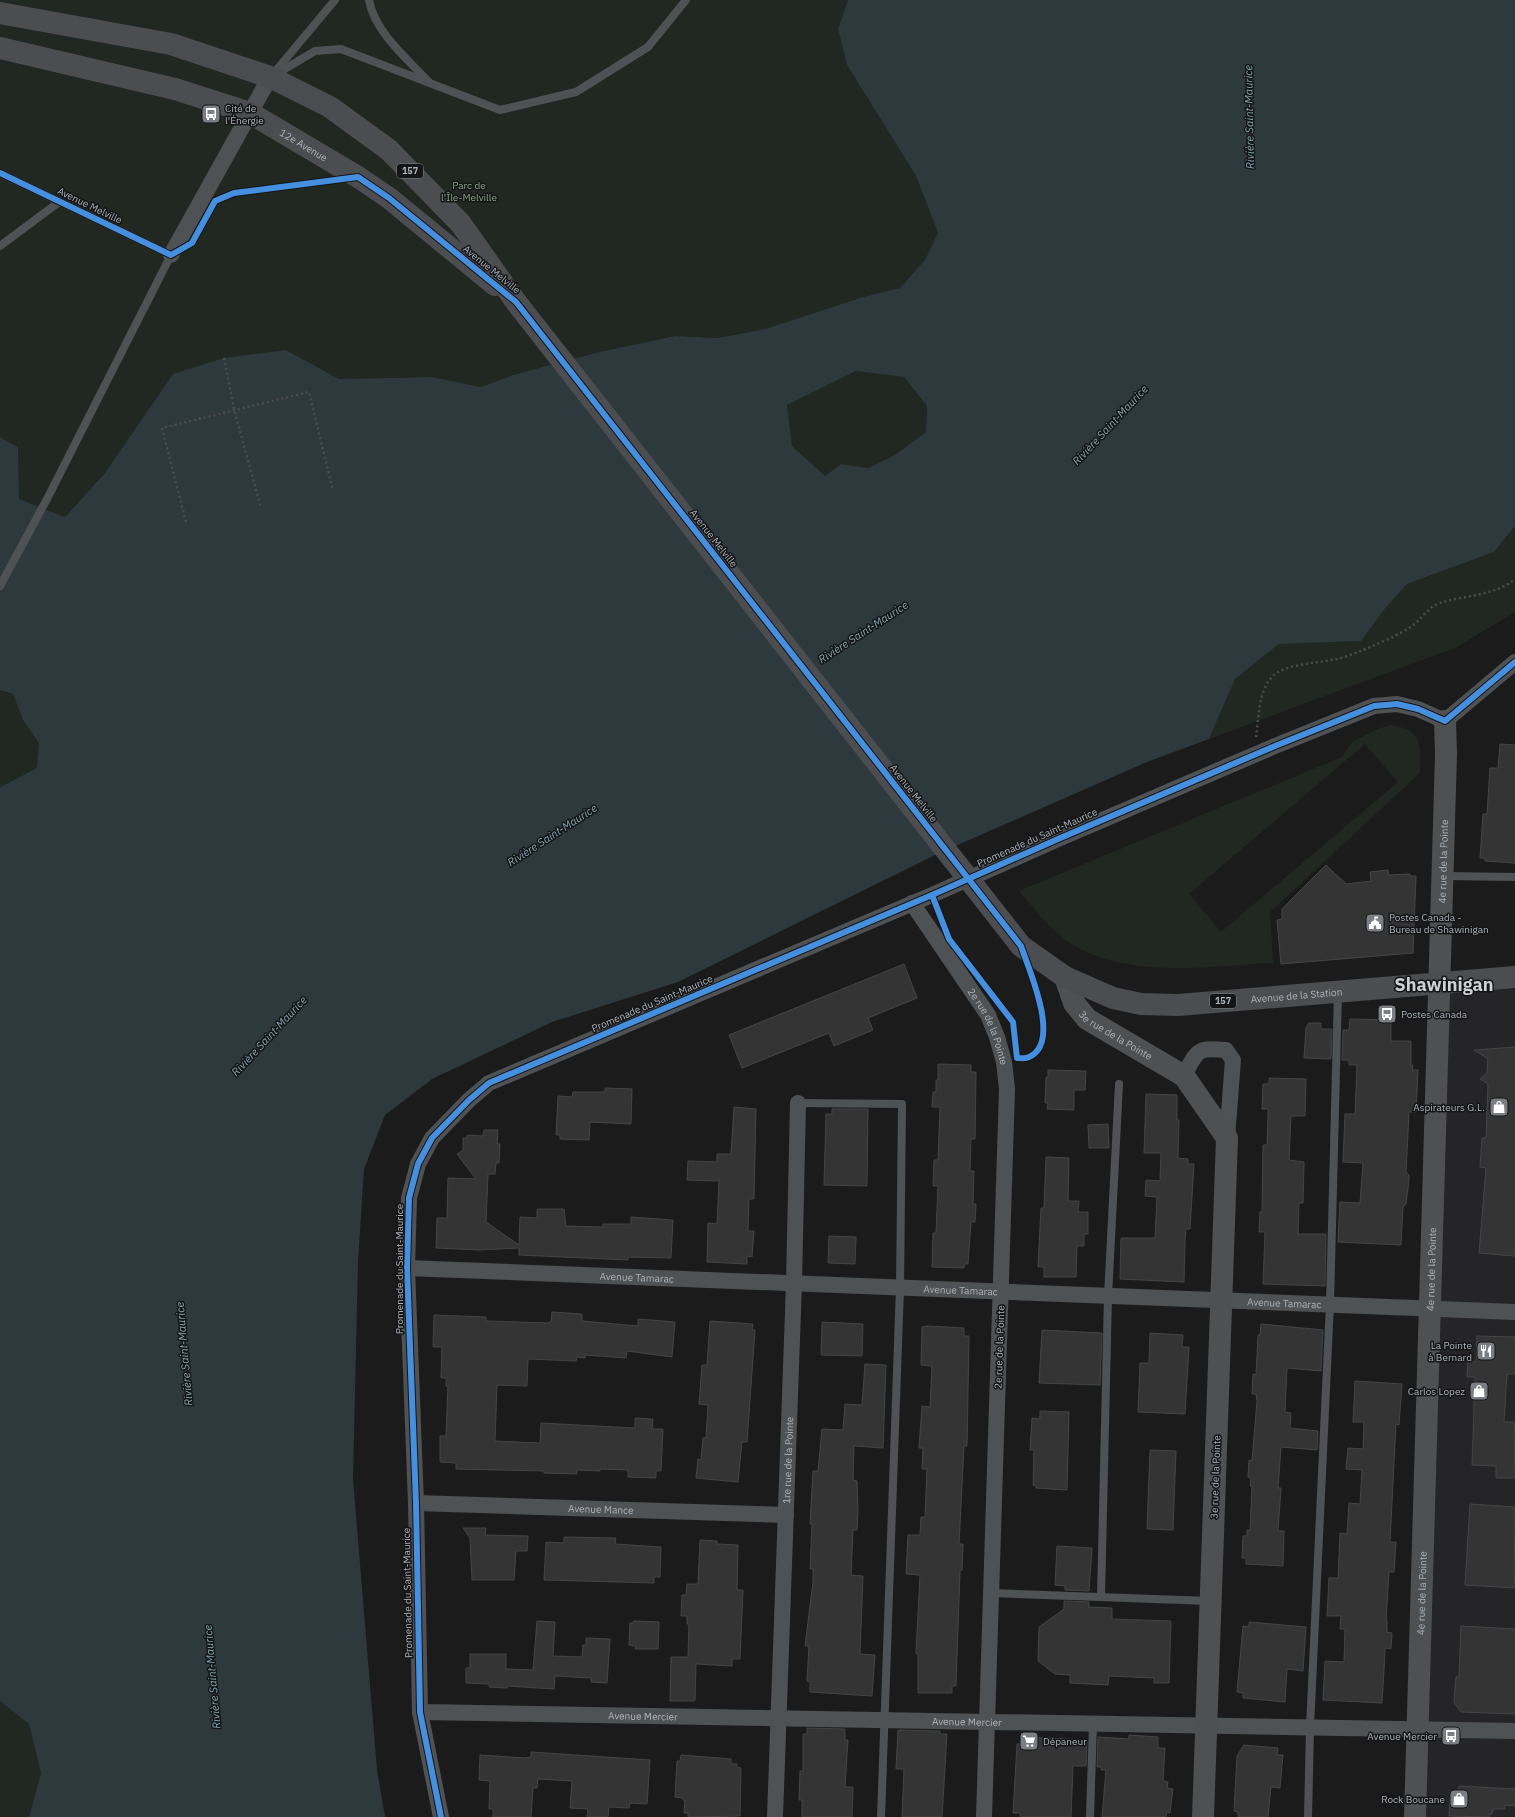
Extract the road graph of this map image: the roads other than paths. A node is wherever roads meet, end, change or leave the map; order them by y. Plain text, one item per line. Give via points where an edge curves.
1 (335, 0) edge
2 (369, 0) edge
3 (686, 0) edge
4 (0, 13) edge
5 (0, 48) edge
6 (270, 77) junction
7 (431, 84) junction
8 (250, 113) junction
9 (0, 173) edge
10 (358, 177) joint
11 (59, 202) junction
12 (0, 246) edge
13 (171, 255) junction
14 (516, 302) junction
15 (0, 586) edge
16 (1515, 662) edge
17 (1445, 720) junction
18 (1441, 876) junction
19 (1515, 877) edge
20 (912, 903) junction
21 (1021, 946) joint
22 (1065, 977) junction
23 (1515, 977) edge
24 (1439, 983) junction
25 (1338, 991) junction
26 (1184, 1076) junction
27 (1119, 1084) dead end
28 (798, 1103) joint
29 (1227, 1138) junction
30 (407, 1268) junction
31 (794, 1283) junction
32 (900, 1288) junction
33 (1000, 1292) junction
34 (1108, 1296) junction
35 (1221, 1300) junction
36 (1330, 1304) junction
37 (1430, 1308) junction
38 (1515, 1312) edge
39 (416, 1503) junction
40 (786, 1515) junction
41 (991, 1593) junction
42 (1101, 1597) junction
43 (1210, 1601) junction
44 (420, 1712) junction
45 (779, 1718) junction
46 (884, 1720) junction
47 (987, 1722) junction
48 (1093, 1724) junction
49 (1206, 1725) junction
50 (1310, 1727) junction
51 (1418, 1729) junction
52 (1515, 1731) edge
53 (441, 1817) edge
54 (775, 1817) edge
55 (881, 1817) edge
56 (984, 1817) edge
57 (1090, 1817) edge
58 (1202, 1817) edge
59 (1308, 1817) edge
60 (1415, 1817) edge

1 - 6 lane
2 - 7 lane via 370,9 387,38
3 - 7 lane via 648,47 576,92 500,110
4 - 6 main road, Avenue Melville / 157 via 171,44
5 - 8 main road, 157 via 175,89
6 - 7 lane via 315,51 342,49
6 - 8 street
6 - 14 main road, Avenue Melville / 157 via 330,107 389,150 461,224
8 - 10 main road, 12e Avenue / 157
8 - 13 street
9 - 11 lane, Avenue Melville
10 - 14 main road, Avenue Melville / 157 via 389,198
11 - 12 lane
11 - 13 lane, Avenue Melville
13 - 15 lane
14 - 21 main road, Avenue Melville / 157
16 - 17 street
17 - 18 street, 4e rue de la Pointe
17 - 20 street, Promenade du Saint-Maurice via 1397,704 1374,706 1253,755
18 - 19 lane
18 - 24 street, 4e rue de la Pointe
20 - 30 street, Promenade du Saint-Maurice via 490,1083 469,1100 432,1138 418,1164 408,1198
20 - 33 street, 2e rue de la Pointe via 988,1015 1004,1062 1007,1089
21 - 22 main road, Avenue de la Station / 157
22 - 25 main road, Avenue de la Station / 157 via 1113,998 1141,1004 1178,1005
22 - 26 street, 3e rue de la Pointe via 1074,1003 1088,1019
23 - 24 main road, Avenue de la Station / 157
24 - 25 main road, Avenue de la Station / 157
24 - 37 street, 4e rue de la Pointe
25 - 36 lane
26 - 29 street, 3e rue de la Pointe
26 - 29 street, 3e rue de la Pointe via 1195,1054 1206,1048 1226,1050 1234,1060
27 - 34 lane
28 - 31 street, 1re rue de la Pointe
28 - 32 lane via 902,1104
29 - 35 street, 3e rue de la Pointe
30 - 31 street, Avenue Tamarac
30 - 39 street, Promenade du Saint-Maurice
31 - 32 street, Avenue Tamarac
31 - 40 street, 1re rue de la Pointe
32 - 33 street, Avenue Tamarac
32 - 46 lane
33 - 34 street, Avenue Tamarac
33 - 41 street, 2e rue de la Pointe
34 - 35 street, Avenue Tamarac
34 - 42 lane
35 - 36 street, Avenue Tamarac
35 - 43 street, 3e rue de la Pointe
36 - 37 street, Avenue Tamarac
36 - 50 lane
37 - 38 street, Avenue Tamarac
37 - 51 street, 4e rue de la Pointe
39 - 40 street, Avenue Mance
39 - 44 street, Promenade du Saint-Maurice
40 - 45 street, 1re rue de la Pointe
41 - 42 lane
41 - 47 street, 2e rue de la Pointe
42 - 43 lane
43 - 49 street, 3e rue de la Pointe
44 - 45 street, Avenue Mercier
44 - 53 street, Promenade du Saint-Maurice
45 - 46 street, Avenue Mercier
45 - 54 street, 1re rue de la Pointe
46 - 47 street, Avenue Mercier
46 - 55 lane
47 - 48 street, Avenue Mercier
47 - 56 street, 2e rue de la Pointe
48 - 49 street, Avenue Mercier
48 - 57 lane
49 - 50 street, Avenue Mercier
49 - 58 street, 3e rue de la Pointe
50 - 51 street, Avenue Mercier
50 - 59 lane
51 - 52 street, Avenue Mercier
51 - 60 street, 4e rue de la Pointe

